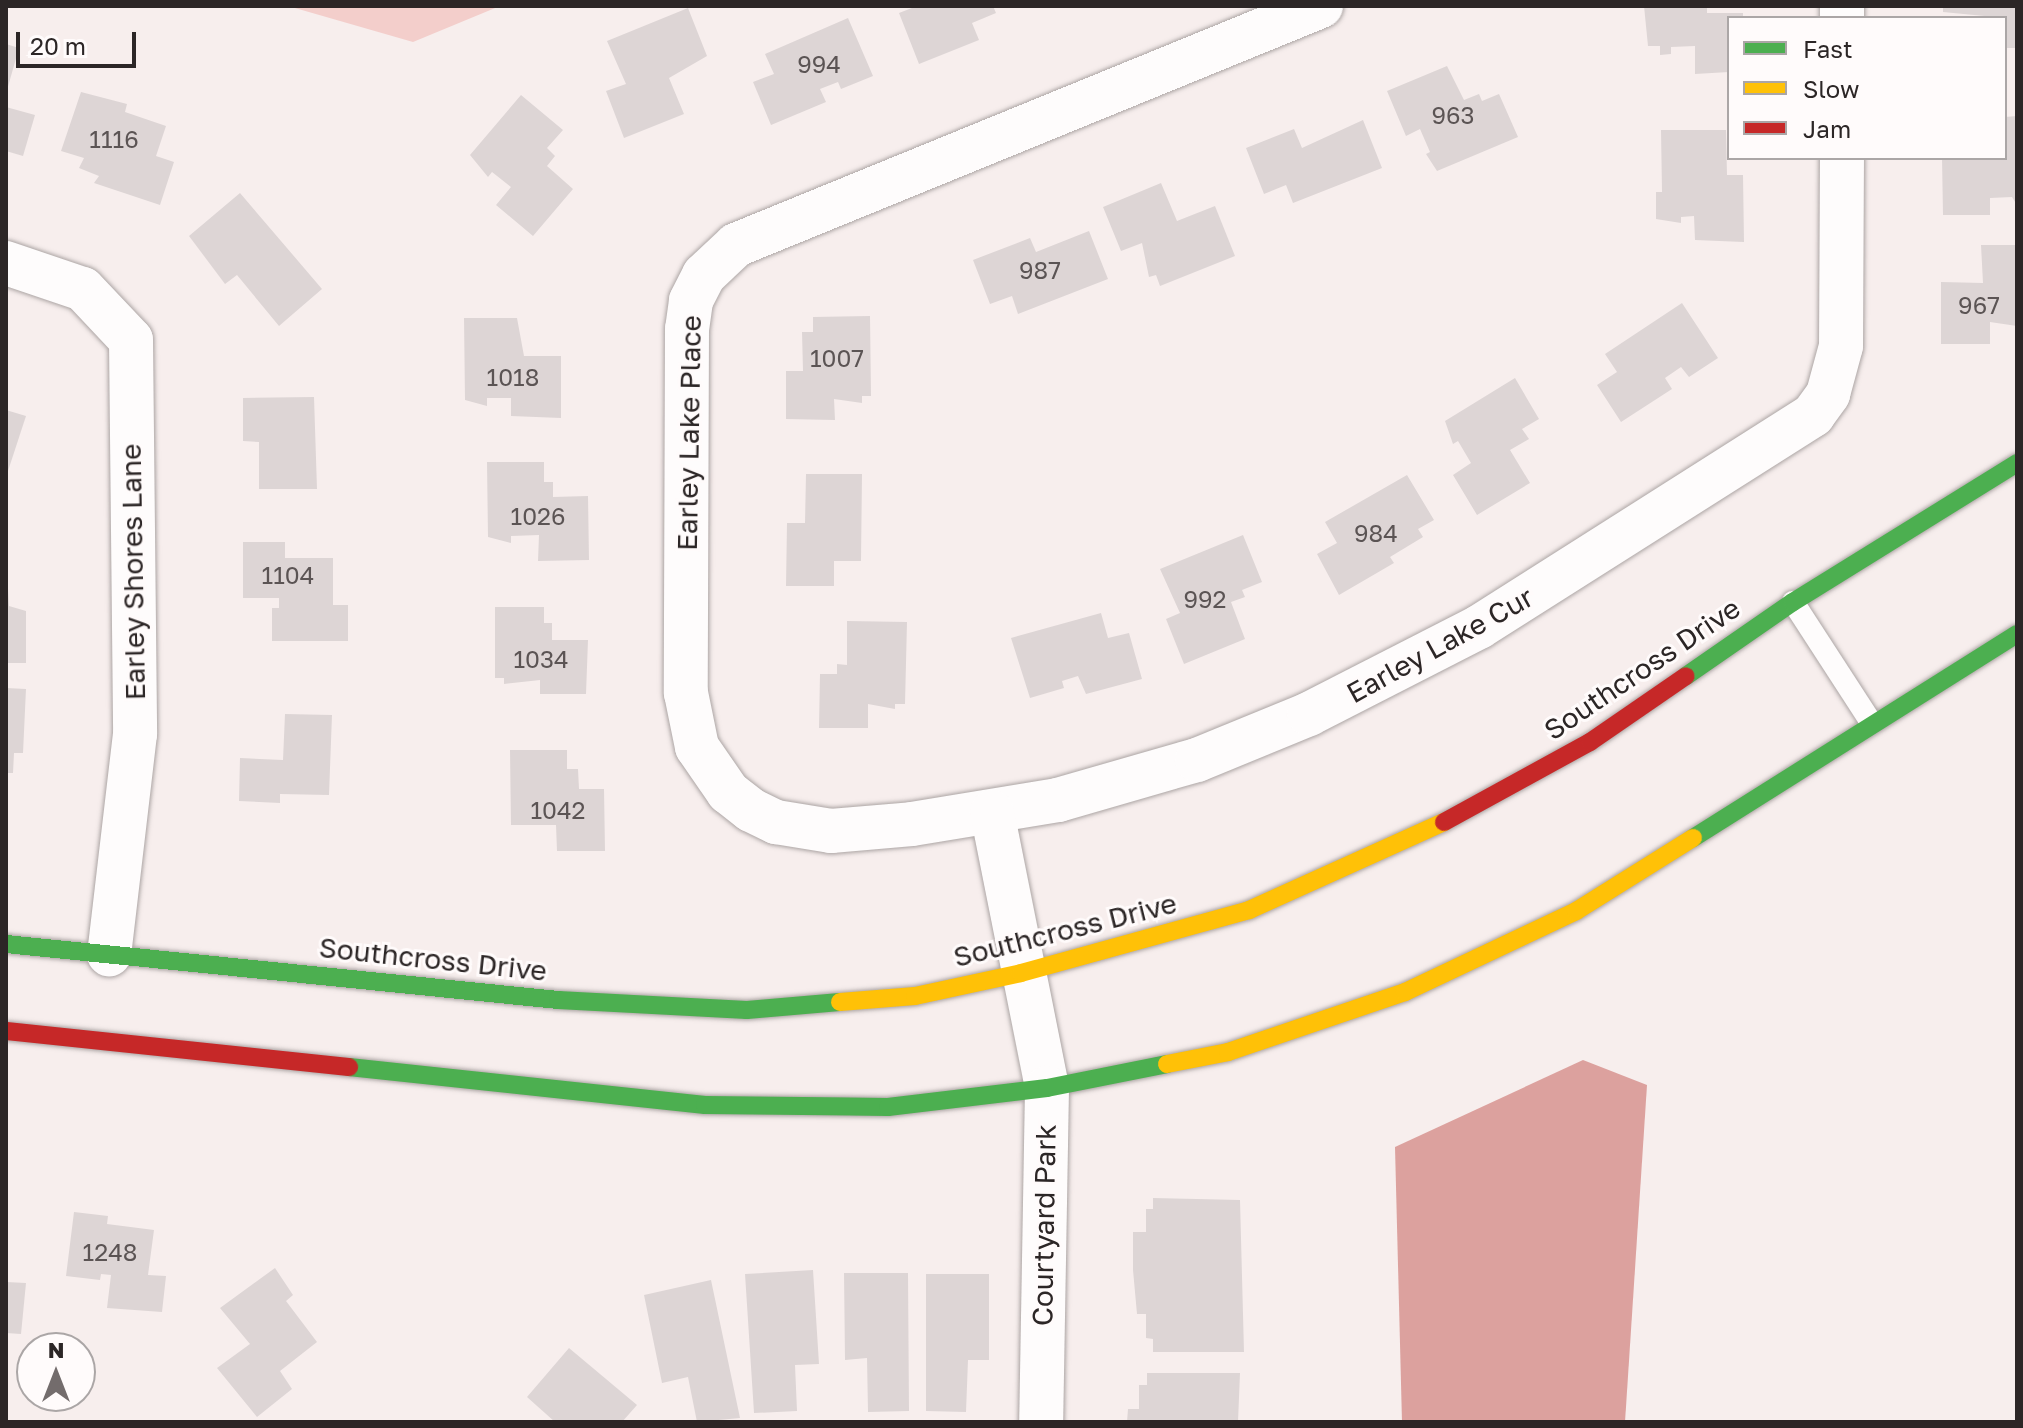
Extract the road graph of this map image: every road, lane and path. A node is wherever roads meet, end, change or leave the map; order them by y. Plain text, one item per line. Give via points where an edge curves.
1 (1321, 6) edge
2 (1842, 160) edge
3 (6, 263) edge
4 (2017, 463) edge
5 (1793, 602) junction
6 (2017, 634) edge
7 (1871, 722) junction
8 (992, 812) junction
9 (6, 944) edge
10 (109, 954) junction
11 (1021, 973) junction
12 (6, 1031) edge
13 (1047, 1088) junction
14 (1041, 1422) edge

1 - 8 street, Earley Lake Place via 736,245 713,263 697,287 687,329 686,693 697,747 720,782 751,810 802,828 912,824
2 - 8 street, Earley Lake Cur via 1838,370 1813,415 1479,627 1375,684 1197,760 1058,800
3 - 10 street, Earley Shores Lane via 83,289 131,340 135,734
4 - 5 street, Southcross Drive
5 - 7 lane
5 - 11 street, Southcross Drive via 1590,742 1424,833 1249,910
6 - 7 street
7 - 13 street via 1576,911 1405,992 1228,1052
8 - 11 street
9 - 10 street, Southcross Drive
10 - 11 street, Southcross Drive via 558,1000 747,1010 915,996
11 - 13 street, Courtyard Park
12 - 13 street via 705,1105 888,1107
13 - 14 street, Courtyard Park

